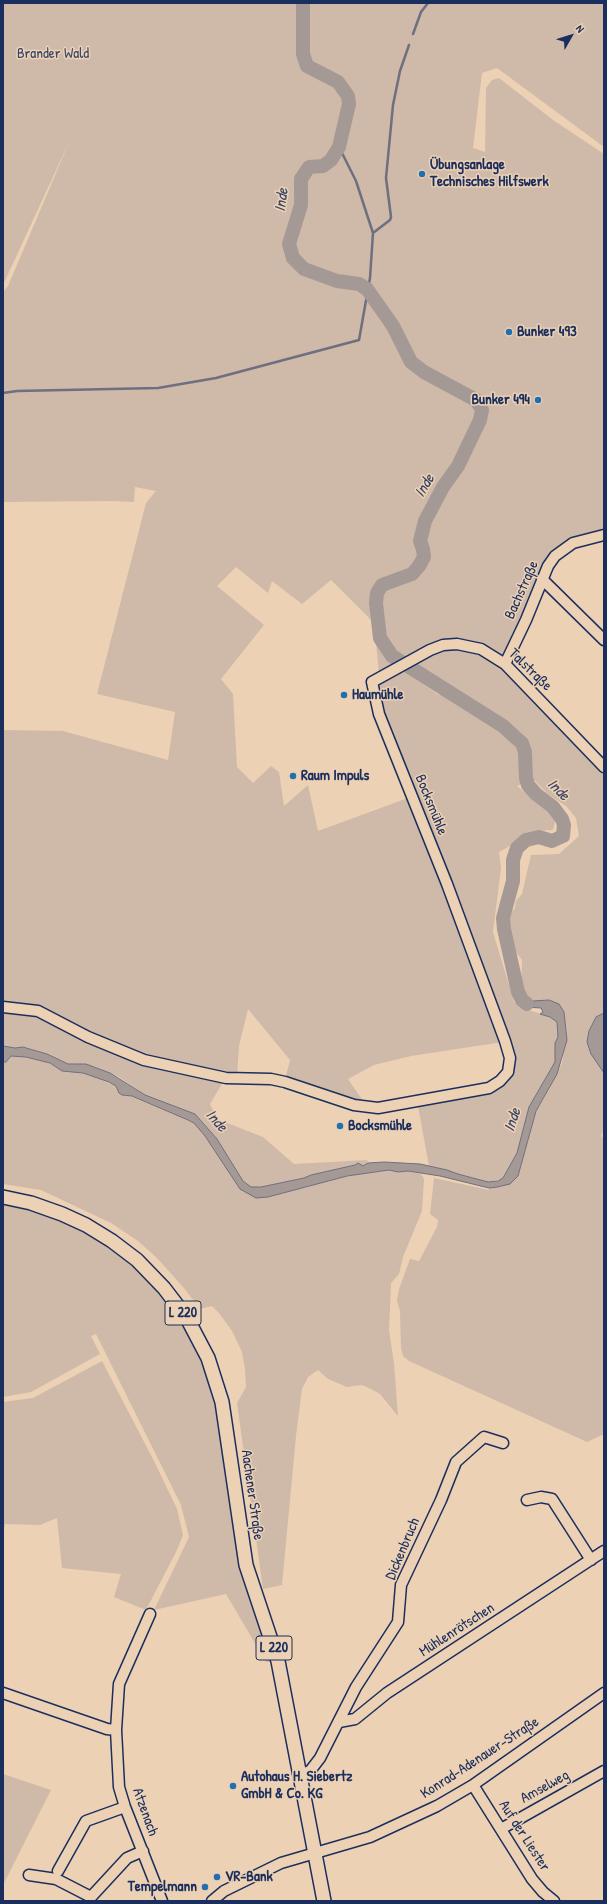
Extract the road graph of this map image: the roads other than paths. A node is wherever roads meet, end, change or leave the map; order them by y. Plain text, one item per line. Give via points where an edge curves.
1 (604, 535) edge
2 (542, 579) junction
3 (604, 640) edge
4 (505, 664) junction
5 (372, 682) joint
6 (604, 767) edge
7 (3, 1007) edge
8 (3, 1197) edge
9 (503, 1443) dead end
10 (527, 1500) dead end
11 (604, 1551) edge
12 (591, 1560) junction
13 (150, 1614) dead end
14 (3, 1693) edge
15 (604, 1693) edge
16 (339, 1722) junction
17 (116, 1730) junction
18 (604, 1771) edge
19 (300, 1774) junction
20 (473, 1785) junction
21 (125, 1807) junction
22 (501, 1829) junction
23 (143, 1851) junction
24 (315, 1854) junction
25 (58, 1872) dead end
26 (28, 1875) dead end
27 (162, 1901) edge
28 (212, 1901) edge
29 (324, 1901) edge
30 (554, 1901) edge

1 - 2 street, Bachstraße via 564,548 548,566
2 - 3 street
2 - 4 street, Bachstraße
4 - 5 street, Talstraße via 480,649 457,644 444,645
4 - 6 street, Talstraße
5 - 7 street, Bocksmühle via 379,714 447,884 505,1041 510,1058 508,1072 500,1081 489,1088 415,1102 378,1108 354,1105 285,1082 271,1079 226,1078 144,1060 88,1037 38,1011
8 - 19 main road, Aachener Straße / L 220 via 32,1203 86,1225 137,1260 164,1288 187,1318 208,1358 222,1402 246,1565 278,1661
9 - 16 street, Dickenbruch via 484,1436 456,1462 401,1585 398,1622 356,1686
10 - 12 street via 552,1499
11 - 12 street, Mühlenrötschen
12 - 16 street, Mühlenrötschen via 387,1693 355,1719
13 - 17 street, Atzenach via 119,1684
14 - 17 street
15 - 20 street, Konrad-Adenauer-Straße
16 - 19 street, Dickenbruch via 320,1758 310,1771
17 - 21 street, Atzenach via 119,1787
18 - 22 street, Amselweg
19 - 24 main road, Aachener Straße / L 220
20 - 22 street, Auf der Liester
20 - 24 street, Konrad-Adenauer-Straße via 392,1828 358,1842
21 - 23 street, Atzenach
21 - 25 street via 86,1821
22 - 30 street, Auf der Liester via 532,1879
23 - 26 street via 127,1858 90,1897 56,1879
23 - 27 street, Atzenach
24 - 28 street, Konrad-Adenauer-Straße via 281,1863 224,1891
24 - 29 main road, Aachener Straße / L 220

